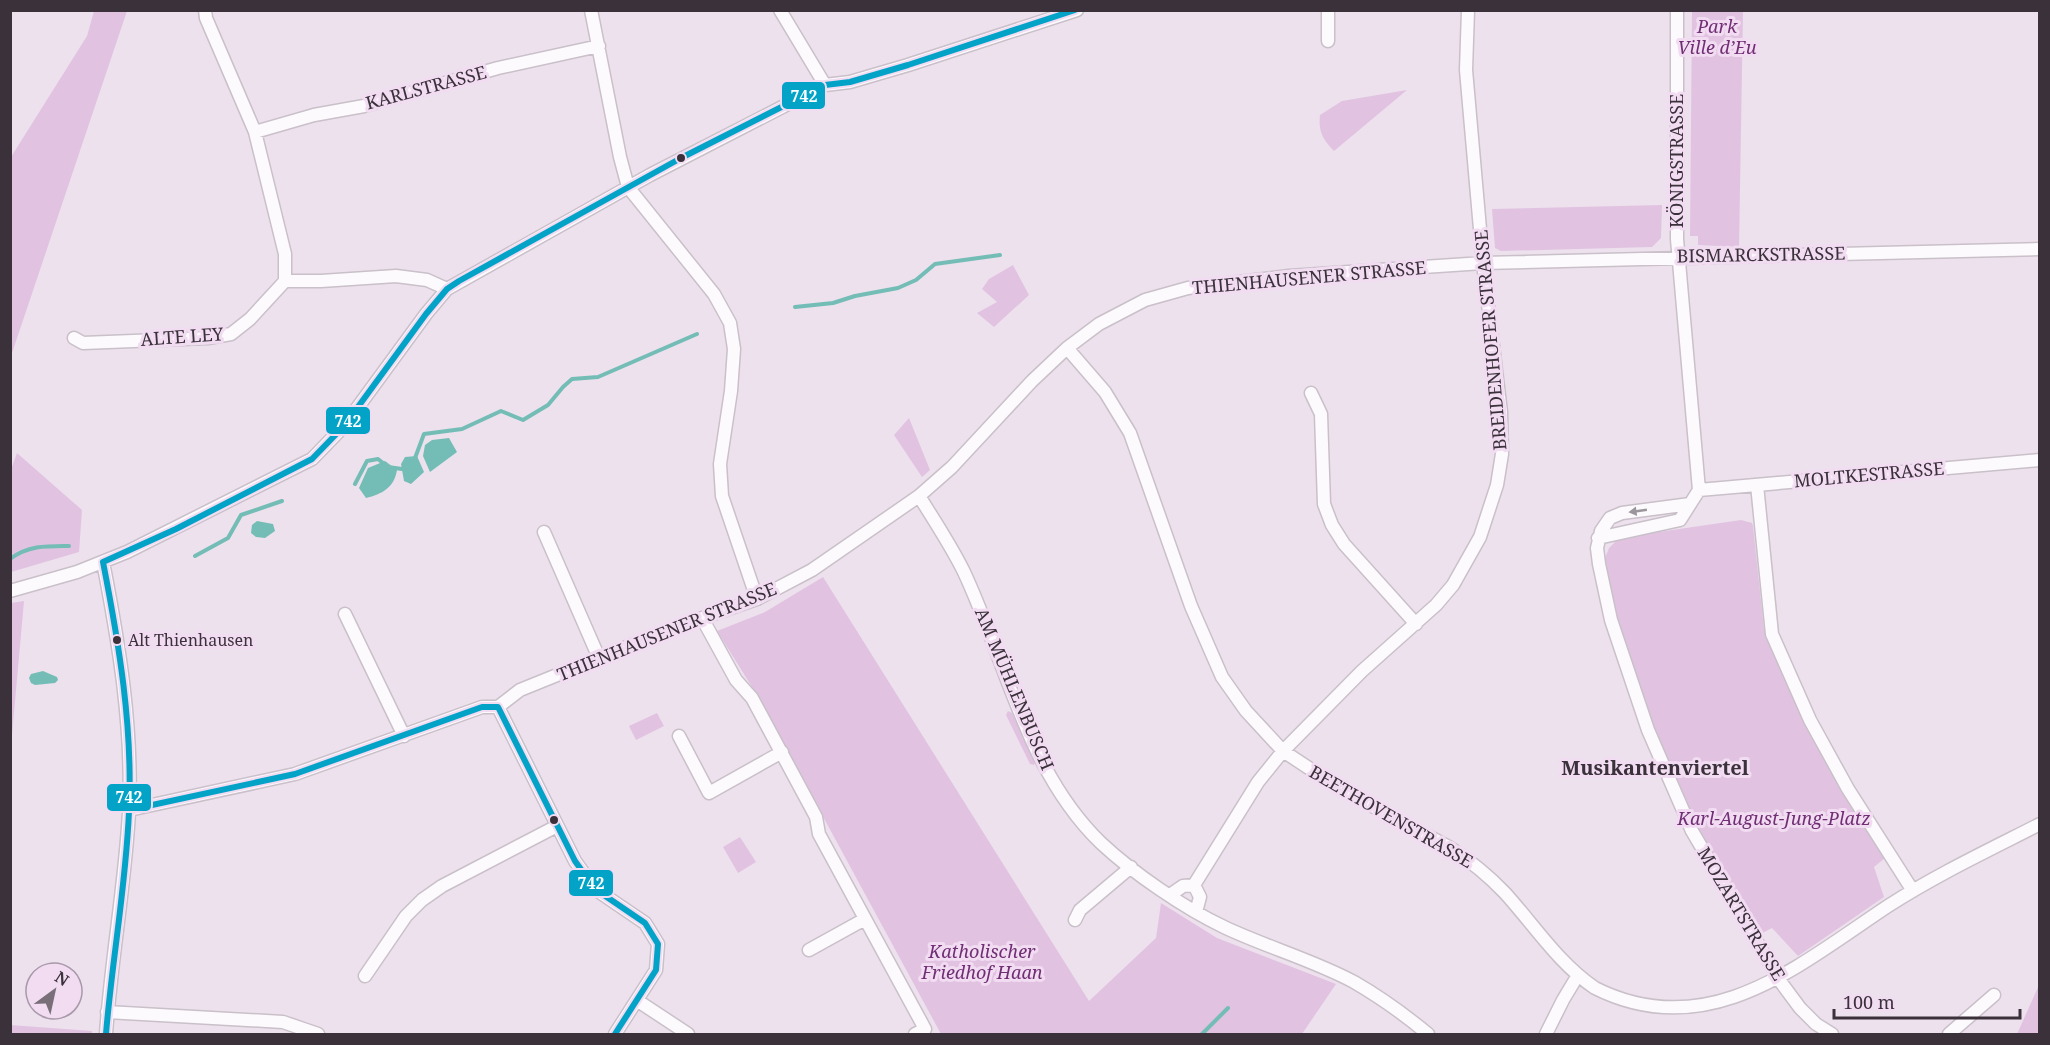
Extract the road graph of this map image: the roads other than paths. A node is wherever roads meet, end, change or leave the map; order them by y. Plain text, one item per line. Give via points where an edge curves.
1 (205, 10) edge
2 (591, 10) edge
3 (780, 10) edge
4 (1077, 10) edge
5 (1329, 10) edge
6 (1468, 10) edge
7 (1677, 10) edge
8 (1328, 41) dead end
9 (599, 46) junction
10 (825, 85) junction
11 (255, 132) junction
12 (628, 187) junction
13 (2040, 249) edge
14 (1679, 257) junction
15 (1483, 263) junction
16 (285, 281) junction
17 (447, 289) junction
18 (74, 338) dead end
19 (1067, 348) junction
20 (1311, 393) dead end
21 (2040, 460) edge
22 (1757, 485) junction
23 (1699, 490) junction
24 (919, 496) junction
25 (1690, 504) junction
26 (544, 532) dead end
27 (1598, 538) junction
28 (103, 562) junction
29 (10, 591) edge
30 (757, 599) junction
31 (345, 614) dead end
32 (702, 618) junction
33 (1416, 624) junction
34 (599, 658) junction
35 (498, 707) junction
36 (404, 736) junction
37 (679, 736) dead end
38 (782, 752) junction
39 (1282, 752) junction
40 (129, 810) junction
41 (2040, 824) edge
42 (557, 826) junction
43 (1131, 867) junction
44 (1194, 885) junction
45 (1913, 891) junction
46 (1170, 895) junction
47 (1196, 912) junction
48 (865, 919) junction
49 (1075, 920) dead end
50 (808, 950) dead end
51 (1578, 975) junction
52 (365, 976) dead end
53 (1780, 981) junction
54 (1994, 995) dead end
55 (638, 1000) junction
56 (107, 1012) junction
57 (106, 1035) edge
58 (318, 1035) edge
59 (615, 1035) edge
60 (688, 1035) edge
61 (915, 1035) edge
62 (1428, 1035) edge
63 (1546, 1035) edge
64 (1832, 1035) edge
65 (1949, 1035) edge

1 - 11 street
2 - 9 street
3 - 10 street
4 - 10 street via 850,82
5 - 8 street
6 - 15 street, BREIDENHOFER STRASSE via 1466,70
7 - 14 street, KÖNIGSTRASSE
9 - 11 street, KARLSTRASSE via 498,68
9 - 12 street
10 - 12 street
11 - 16 street via 285,254
12 - 17 street
12 - 30 street via 714,294 730,323 734,349 720,464 722,496
13 - 14 street, BISMARCKSTRASSE
14 - 15 street, BISMARCKSTRASSE
14 - 23 street, KÖNIGSTRASSE
15 - 19 street, THIENHAUSENER STRASSE via 1289,276 1188,288 1136,305 1099,324
15 - 33 street, BREIDENHOFER STRASSE via 1501,412 1502,454 1497,485 1467,563 1442,598
16 - 17 street via 396,276 427,280
16 - 18 street, ALTE LEY via 231,334 83,343
17 - 28 street via 344,426 312,459
19 - 24 street, THIENHAUSENER STRASSE
19 - 39 street, BEETHOVENSTRASSE via 1105,392 1130,433 1191,606 1222,677
20 - 33 street via 1321,414 1324,504 1332,525
21 - 22 street, MOLTKESTRASSE
22 - 23 street, MOLTKESTRASSE
22 - 45 street via 1772,634 1810,720 1848,789
23 - 25 street
24 - 30 street, THIENHAUSENER STRASSE via 812,570
24 - 43 street, AM MÜHLENBUSCH via 962,569 1013,697 1052,778 1077,815
25 - 27 street via 1680,520
25 -> 27 street via 1614,516
26 - 34 street
27 - 53 street, MOZARTSTRASSE via 1599,564 1611,620 1648,730 1692,831
28 - 29 street
28 - 40 street via 127,708
30 - 32 street, THIENHAUSENER STRASSE
31 - 36 street
32 - 34 street, THIENHAUSENER STRASSE
32 - 38 street
33 - 39 street, BREIDENHOFER STRASSE via 1362,671
34 - 35 street, THIENHAUSENER STRASSE via 520,690
35 - 36 street, THIENHAUSENER STRASSE via 482,707
35 - 42 street
36 - 40 street, THIENHAUSENER STRASSE via 295,774
37 - 38 street via 709,793
38 - 48 street via 816,817 819,834
39 - 44 street, BREIDENHOFER STRASSE via 1258,782
39 - 51 street, BEETHOVENSTRASSE via 1342,790 1465,857 1504,892
40 - 56 street
41 - 45 street, BEETHOVENSTRASSE
42 - 52 street via 422,900 406,916
42 - 55 street via 588,882 645,923 658,944 656,970
43 - 46 street, AM MÜHLENBUSCH
43 - 49 street via 1080,910
44 - 46 street via 1183,886
44 - 47 street via 1200,897
45 - 53 street, BEETHOVENSTRASSE
46 - 47 street, AM MÜHLENBUSCH
47 - 62 street, AM MÜHLENBUSCH via 1354,982 1402,1012
48 - 50 street
48 - 61 street via 925,1029
51 - 53 street, BEETHOVENSTRASSE via 1623,1002 1653,1011 1689,1014 1748,999
51 - 63 street
53 - 64 street, MOZARTSTRASSE via 1800,1008
54 - 65 street
55 - 59 street
55 - 60 street
56 - 57 street
56 - 58 street via 283,1022

